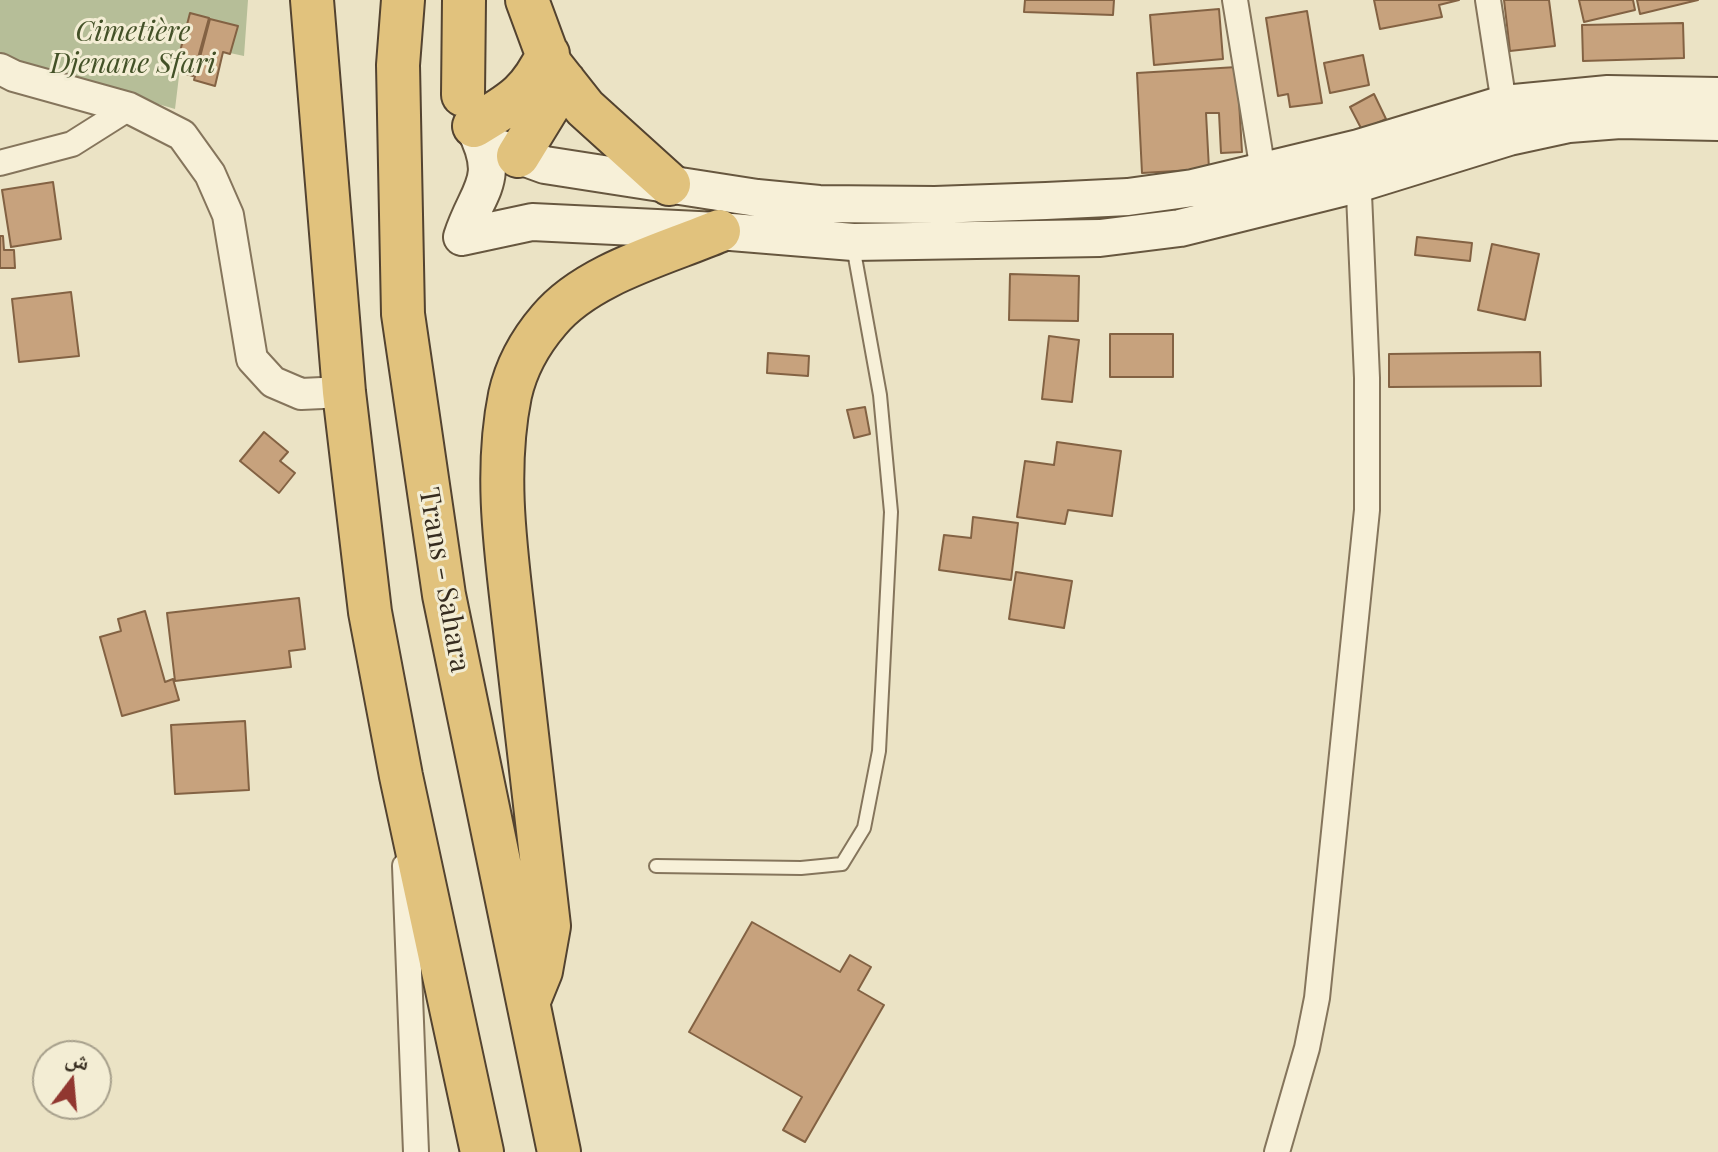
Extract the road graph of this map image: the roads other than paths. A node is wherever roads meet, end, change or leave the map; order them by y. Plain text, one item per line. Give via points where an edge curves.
1 (312, 0) edge
2 (403, 0) edge
3 (464, 0) edge
4 (527, 0) edge
5 (1235, 0) edge
6 (1488, 0) edge
7 (556, 68) junction
8 (0, 69) edge
9 (1718, 96) edge
10 (1504, 104) junction
11 (129, 108) junction
12 (1718, 122) edge
13 (484, 130) junction
14 (1359, 148) junction
15 (0, 163) edge
16 (1263, 171) junction
17 (669, 184) junction
18 (1357, 184) junction
19 (719, 231) junction
20 (853, 242) junction
21 (344, 392) junction
22 (401, 776) junction
23 (656, 866) dead end
24 (528, 1003) junction
25 (416, 1152) edge
26 (482, 1152) edge
27 (559, 1152) edge
28 (1277, 1152) edge

1 - 21 highway
2 - 24 highway, Trans - Sahara via 398,65 403,314 444,595
3 - 13 highway
4 - 7 highway
5 - 16 street
6 - 10 street
7 - 13 highway
7 - 17 highway via 585,108
8 - 11 street
9 - 10 main road via 1608,94
10 - 14 main road
11 - 15 street via 72,144
11 - 21 street via 182,135 210,174 228,215 252,359 273,382 301,394
12 - 18 main road via 1569,124
13 - 17 main road via 545,165
13 - 19 main road via 488,176 462,237 532,222
14 - 16 main road
14 - 18 street
16 - 17 main road via 1128,197 935,205 819,204
18 - 20 main road via 1131,235
18 - 28 street via 1367,378 1367,510 1317,998
19 - 20 main road
19 - 24 highway via 610,274 571,299 533,342 511,393 503,444 502,517 549,926 541,971
20 - 23 lane via 880,395 891,512 879,751 864,828 842,864
21 - 22 highway via 370,612
22 - 25 street
22 - 26 highway
24 - 27 highway, Trans - Sahara

